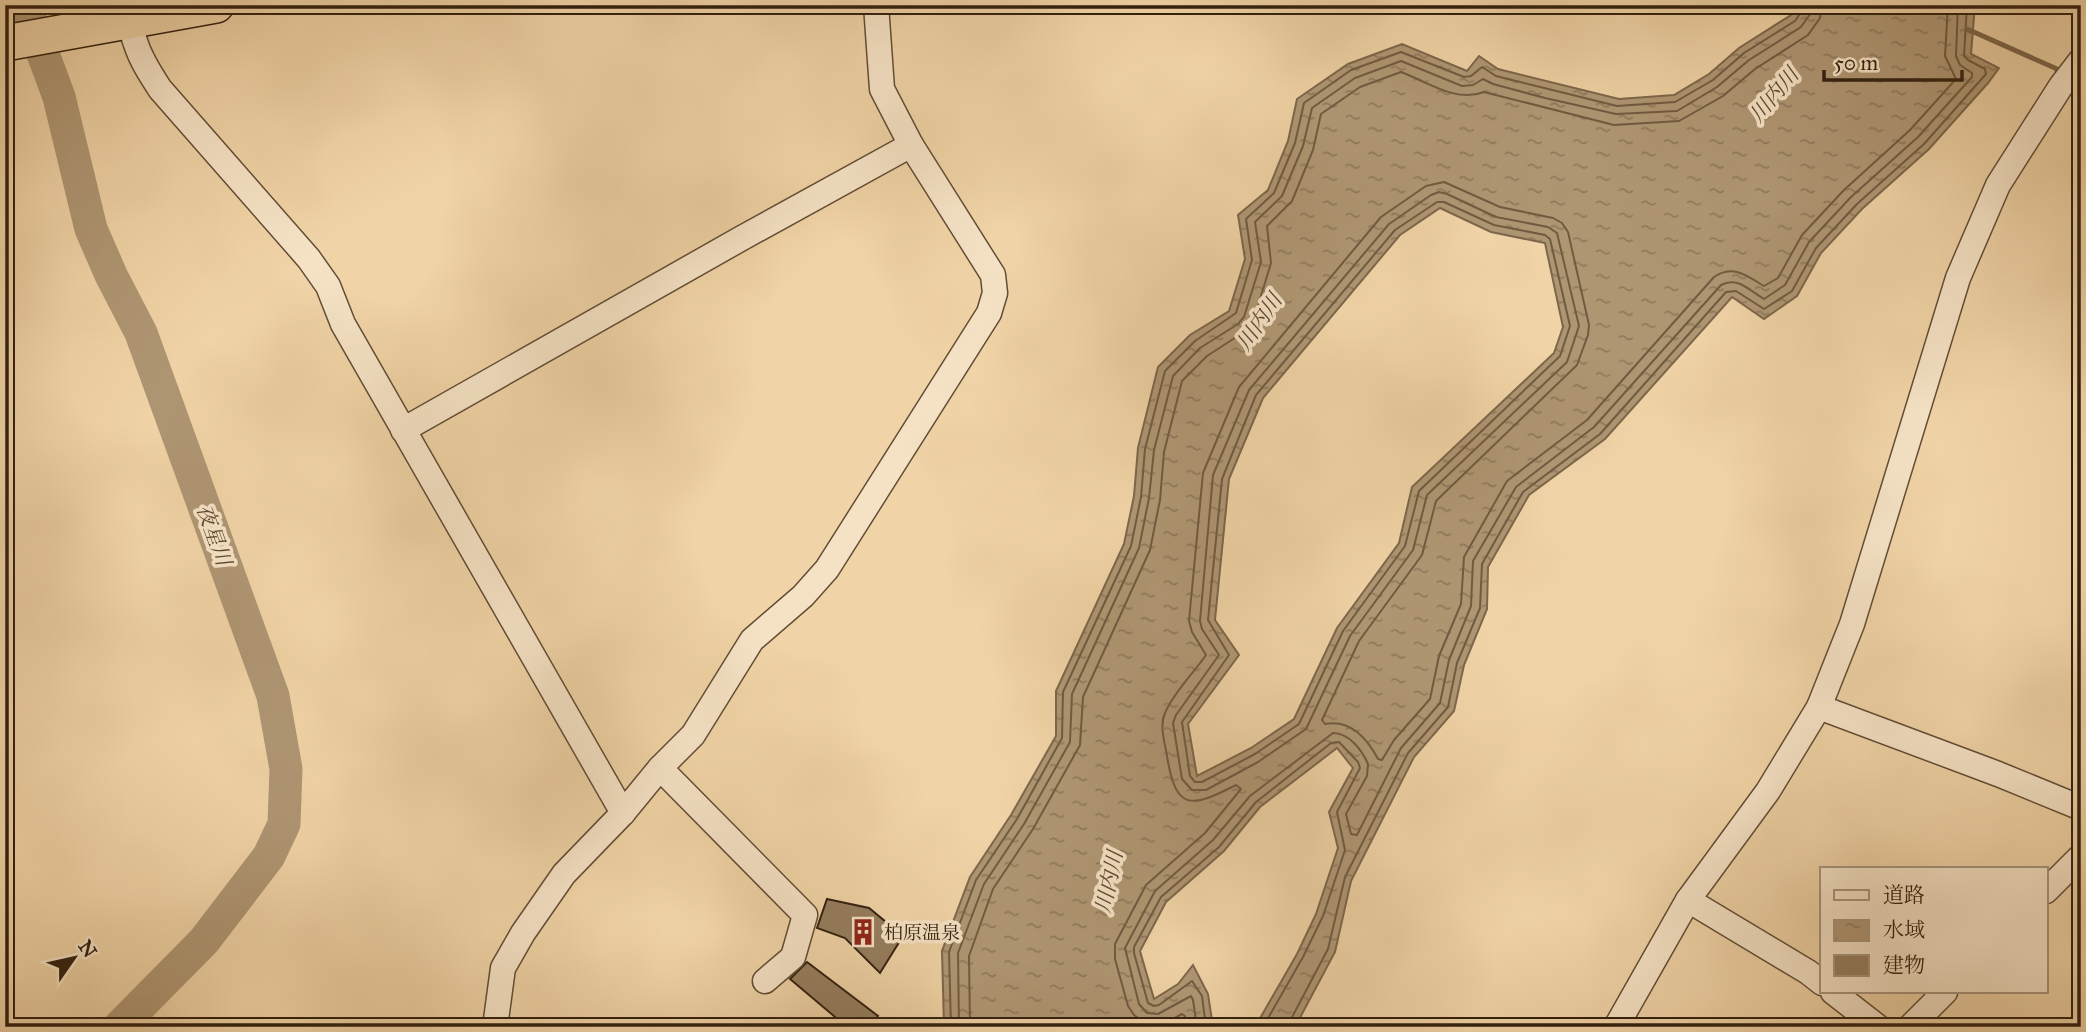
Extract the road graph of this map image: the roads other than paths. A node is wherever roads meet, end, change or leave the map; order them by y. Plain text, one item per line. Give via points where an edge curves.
1 (216, 5) edge
2 (876, 5) edge
3 (119, 17) edge
4 (5, 43) edge
5 (2081, 60) edge
6 (912, 145) junction
7 (403, 430) junction
8 (1819, 707) junction
9 (660, 768) junction
10 (2081, 808) edge
11 (623, 813) junction
12 (2081, 856) edge
13 (2048, 889) edge
14 (1688, 900) junction
15 (765, 981) dead end
16 (1820, 981) edge
17 (1834, 993) edge
18 (1944, 993) edge
19 (495, 1027) edge
20 (1616, 1027) edge
21 (1878, 1027) edge
22 (1910, 1027) edge

1 - 3 highway
2 - 6 street via 882,89
3 - 4 highway
3 - 7 street via 160,89 328,286 343,324
5 - 8 street via 1998,185 1958,278 1852,624
6 - 7 street
6 - 9 street via 993,275 995,293 989,313 827,569 752,640 693,735
7 - 11 street
8 - 10 street
8 - 14 street via 1768,791
9 - 11 street
9 - 15 street via 805,915 793,957
11 - 19 street via 564,874 523,933 503,968
12 - 13 street
14 - 16 street
14 - 20 street
17 - 21 street
18 - 22 street

